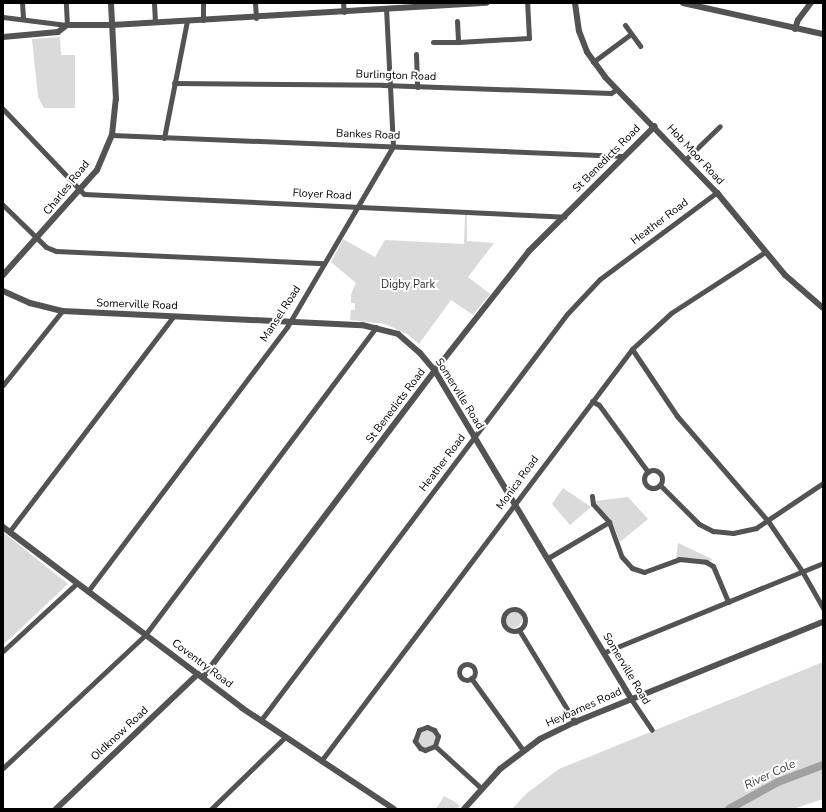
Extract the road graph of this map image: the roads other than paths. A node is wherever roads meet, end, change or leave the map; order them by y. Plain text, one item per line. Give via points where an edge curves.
1 (22, 3) edge
2 (66, 3) edge
3 (111, 3) edge
4 (154, 3) edge
5 (203, 3) edge
6 (255, 3) edge
7 (343, 3) edge
8 (486, 3) edge
9 (527, 3) edge
10 (575, 3) edge
11 (683, 3) edge
12 (715, 3) edge
13 (811, 3) edge
14 (459, 4) edge
15 (400, 6) edge
16 (386, 9) junction
17 (713, 10) junction
18 (344, 12) junction
19 (3, 17) edge
20 (256, 18) junction
21 (23, 19) junction
22 (203, 20) junction
23 (187, 21) junction
24 (457, 21) dead end
25 (155, 22) junction
26 (67, 25) junction
27 (112, 25) junction
28 (625, 25) dead end
29 (795, 29) junction
30 (631, 34) junction
31 (823, 34) edge
32 (3, 38) edge
33 (433, 42) dead end
34 (458, 42) junction
35 (640, 46) dead end
36 (416, 54) dead end
37 (593, 62) junction
38 (174, 83) junction
39 (390, 86) junction
40 (417, 86) junction
41 (617, 89) junction
42 (3, 109) edge
43 (655, 126) junction
44 (720, 126) dead end
45 (112, 135) junction
46 (164, 138) junction
47 (393, 146) junction
48 (623, 156) junction
49 (686, 159) junction
50 (80, 190) junction
51 (717, 192) junction
52 (3, 205) edge
53 (358, 206) junction
54 (564, 216) junction
55 (38, 239) junction
56 (765, 252) junction
57 (324, 263) junction
58 (3, 275) edge
59 (3, 291) edge
60 (823, 308) edge
61 (62, 312) junction
62 (173, 317) junction
63 (290, 322) junction
64 (376, 327) junction
65 (632, 349) junction
66 (435, 372) junction
67 (3, 385) edge
68 (592, 401) junction
69 (474, 437) junction
70 (648, 472) junction
71 (823, 483) edge
72 (660, 485) junction
73 (592, 496) dead end
74 (516, 503) junction
75 (768, 521) junction
76 (609, 522) junction
77 (3, 527) edge
78 (10, 532) junction
79 (548, 558) junction
80 (823, 563) edge
81 (802, 572) junction
82 (77, 583) junction
83 (88, 591) junction
84 (728, 602) junction
85 (823, 608) edge
86 (823, 622) edge
87 (519, 630) junction
88 (145, 635) junction
89 (3, 651) edge
90 (605, 652) junction
91 (200, 676) junction
92 (471, 678) dead end
93 (631, 699) junction
94 (261, 720) junction
95 (575, 722) junction
96 (652, 730) dead end
97 (285, 738) junction
98 (435, 746) junction
99 (522, 750) junction
100 (321, 761) junction
101 (3, 768) edge
102 (481, 788) junction
103 (56, 809) edge
104 (211, 809) edge
105 (394, 809) edge
106 (464, 809) edge

1 - 21 street
2 - 26 street
3 - 27 street, Charles Road
4 - 25 street
5 - 22 street
6 - 20 street
7 - 18 street
8 - 14 street
9 - 34 street via 529,38
10 - 37 street, Hob Moor Road via 579,31
11 - 17 street
12 - 17 street
13 - 29 street via 798,20
14 - 15 street
15 - 16 street
16 - 18 street
16 - 39 street
17 - 29 street
18 - 20 street
19 - 21 street
20 - 22 street
21 - 26 street
22 - 23 street
23 - 25 street
23 - 38 street
24 - 34 street
25 - 27 street
26 - 27 street
26 - 32 street via 58,32
27 - 45 street, Charles Road via 116,99
28 - 30 street
29 - 31 street
30 - 35 street
30 - 37 street
33 - 34 street
36 - 40 street
37 - 41 street, Hob Moor Road
38 - 39 street, Burlington Road
38 - 46 street
39 - 40 street, Burlington Road
39 - 47 street
40 - 41 street, Burlington Road via 611,94
41 - 43 street, Hob Moor Road
42 - 50 street
43 - 48 street, St Benedicts Road
43 - 49 street, Hob Moor Road
44 - 49 street
45 - 46 street, Bankes Road
45 - 50 street, Charles Road via 96,170
46 - 47 street, Bankes Road
47 - 48 street, Bankes Road
47 - 53 street, Mansel Road
48 - 54 street, St Benedicts Road
49 - 51 street, Hob Moor Road
50 - 53 street, Floyer Road via 84,194
50 - 55 street, Charles Road
51 - 56 street, Hob Moor Road
51 - 69 street, Heather Road via 592,288 567,314
52 - 55 street
53 - 54 street, Floyer Road
53 - 57 street, Mansel Road
54 - 66 street, St Benedicts Road via 529,252
55 - 57 street via 46,247 56,251
55 - 58 street, Charles Road
56 - 60 street, Hob Moor Road via 785,275
56 - 65 street, Monica Road via 671,313
57 - 63 street, Mansel Road
59 - 61 street, Somerville Road via 30,303
61 - 62 street, Somerville Road
61 - 67 street
62 - 63 street, Somerville Road
62 - 78 street
63 - 64 street, Somerville Road
63 - 83 street, Mansel Road
64 - 66 street, Somerville Road via 398,334
64 - 88 street
65 - 68 street, Monica Road
65 - 75 street via 677,416
66 - 69 street, Somerville Road
66 - 91 street, St Benedicts Road
68 - 70 street via 599,406
68 - 74 street, Monica Road
69 - 74 street, Somerville Road
69 - 94 street, Heather Road
70 - 72 street via 660,474
70 - 72 street via 645,476 646,484 652,488
71 - 75 street
72 - 75 street via 692,519 713,531 743,533
73 - 76 street via 593,504
74 - 79 street, Somerville Road
74 - 100 street, Monica Road
75 - 81 street
76 - 79 street
76 - 84 street via 622,557 632,568 644,572 679,559 706,562 715,569
77 - 78 street, Coventry Road
78 - 82 street, Coventry Road
79 - 90 street, Somerville Road
80 - 81 street
81 - 84 street
81 - 85 street
82 - 83 street, Coventry Road
82 - 89 street
83 - 88 street, Coventry Road
84 - 90 street
86 - 93 street, Heybarnes Road
87 - 87 street via 510,631 503,624 503,615 506,611 515,608 523,613 525,622
87 - 95 street
88 - 91 street, Coventry Road
88 - 101 street
90 - 93 street, Somerville Road
91 - 94 street, Coventry Road
91 - 103 street, Oldknow Road
92 - 99 street
93 - 95 street, Heybarnes Road
93 - 96 street, Somerville Road
94 - 97 street, Coventry Road
95 - 99 street, Heybarnes Road
97 - 100 street, Coventry Road
97 - 104 street
98 - 98 street via 426,750 420,748 415,740 419,730 428,727 434,730 438,736
98 - 102 street
99 - 102 street, Heybarnes Road
100 - 105 street, Coventry Road
102 - 106 street, Heybarnes Road

